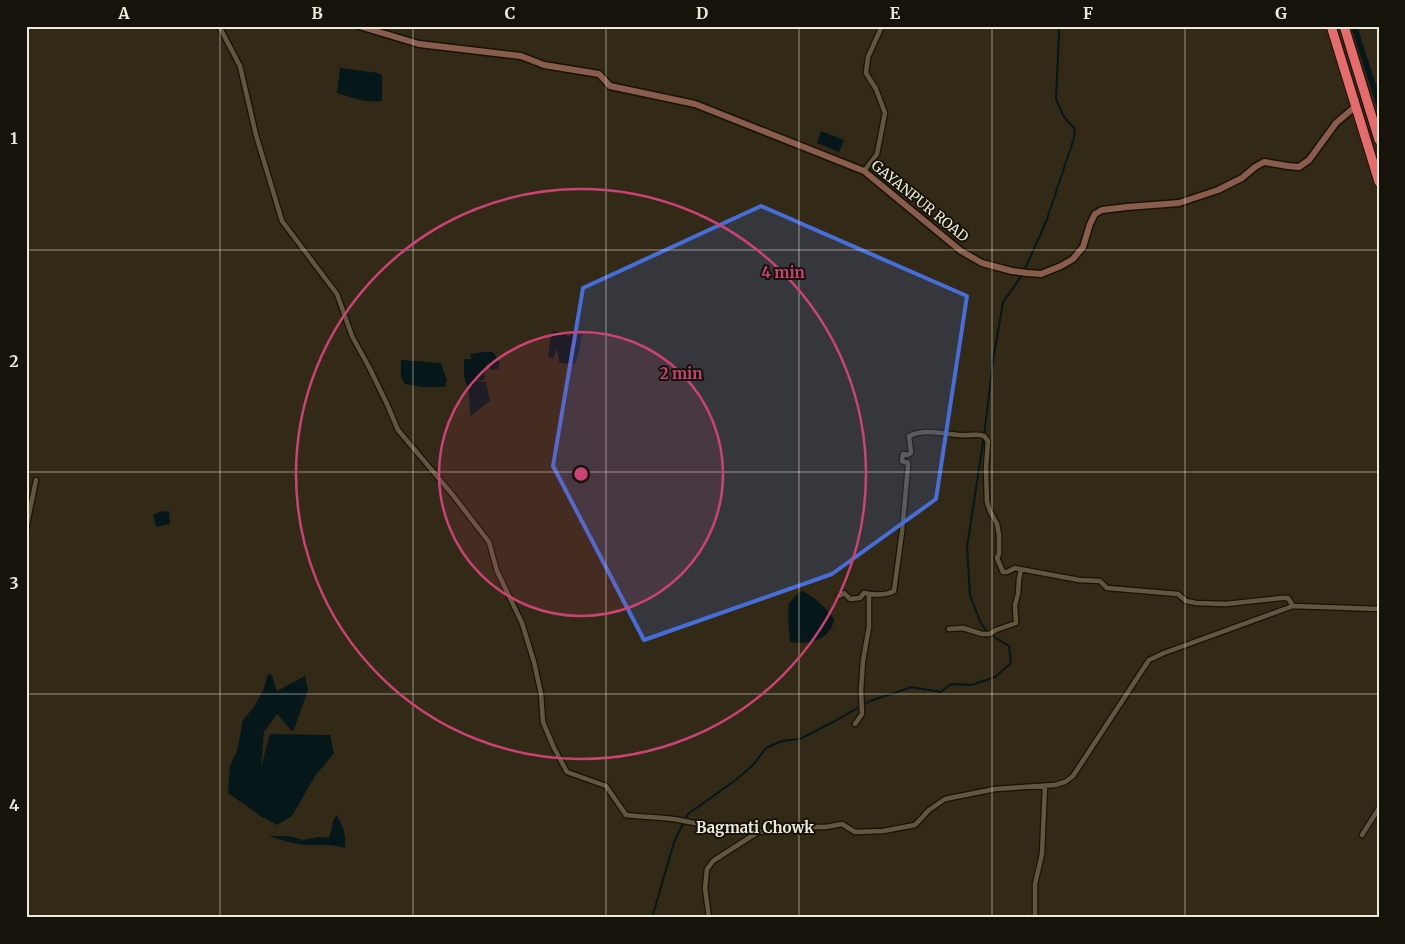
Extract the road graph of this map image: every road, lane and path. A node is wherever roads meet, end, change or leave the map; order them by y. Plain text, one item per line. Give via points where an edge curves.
1 (219, 26) edge
2 (359, 26) edge
3 (882, 26) edge
4 (1330, 26) edge
5 (1344, 26) edge
6 (1356, 106) junction
7 (1379, 140) edge
8 (864, 171) junction
9 (1379, 182) edge
10 (36, 480) dead end
11 (26, 529) edge
12 (1021, 570) junction
13 (869, 594) junction
14 (839, 596) dead end
15 (1293, 606) junction
16 (1379, 608) edge
17 (949, 629) dead end
18 (855, 724) dead end
19 (1045, 786) junction
20 (1379, 808) edge
21 (758, 832) junction
22 (1362, 835) dead end
23 (709, 918) edge
24 (1035, 918) edge

1 - 21 street via 240,66 256,135 282,221 337,294 352,336 398,430 489,542 496,571 522,623 534,662 543,722 567,772 606,786 626,815 710,826 744,827 754,824
2 - 8 street, GAYANPUR ROAD via 419,44 521,56 544,65 599,74 610,86 695,104
3 - 8 street via 868,57 866,73 886,113 877,154
4 - 6 highway
5 - 7 highway
6 - 8 street, GAYANPUR ROAD via 1336,123 1309,160 1299,167 1264,162 1218,190 1178,203 1102,210 1095,214 1083,247 1073,258 1042,274 982,263 961,251
6 - 9 highway
10 - 11 street
12 - 13 street via 1015,568 1003,572 997,558 997,524 987,502 988,441 979,434 920,432 909,436 911,453 902,454 902,461 908,463 907,488 894,591
12 - 15 street via 1100,581 1107,588 1178,594 1196,603 1226,604 1288,598
12 - 17 street via 1015,605 1016,624 989,634 963,628
13 - 14 street via 850,599 844,593
13 - 18 street via 862,714
15 - 16 street
15 - 19 street via 1149,660 1073,776 1065,782
19 - 21 street via 995,789 945,799 915,824 884,831 855,832 842,824
19 - 24 street
20 - 22 street
21 - 23 street via 713,861 708,869 705,888

